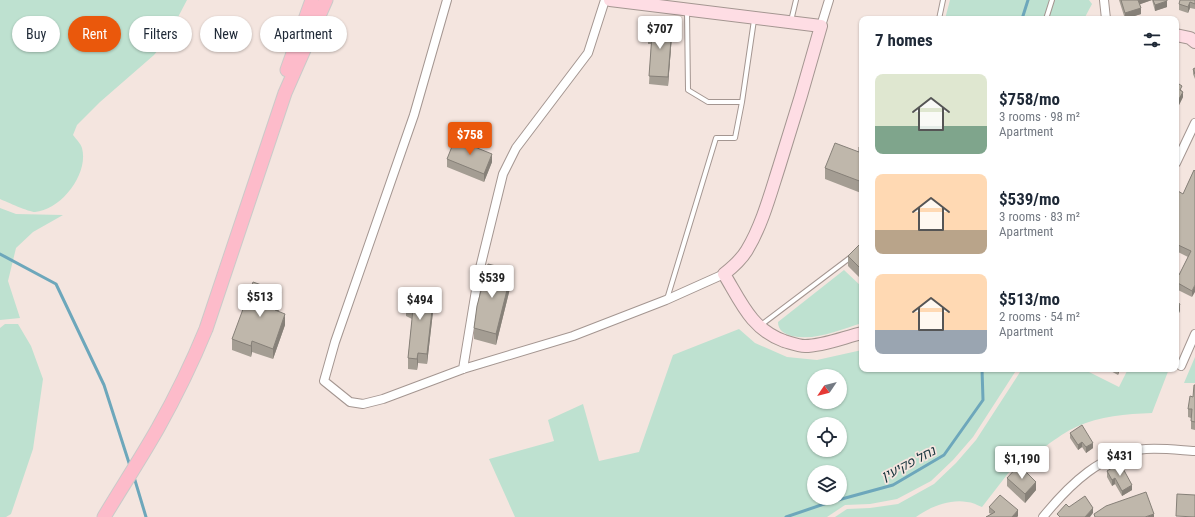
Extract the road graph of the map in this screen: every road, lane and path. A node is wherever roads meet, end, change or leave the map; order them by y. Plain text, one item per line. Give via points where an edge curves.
1 (312, 0) edge
2 (326, 0) edge
3 (447, 0) edge
4 (605, 0) edge
5 (610, 0) edge
6 (796, 0) edge
7 (829, 0) edge
8 (943, 0) edge
9 (1052, 0) edge
10 (1104, 0) edge
11 (687, 9) junction
12 (940, 16) edge
13 (1047, 16) edge
14 (1106, 16) edge
15 (754, 18) junction
16 (791, 22) junction
17 (821, 26) junction
18 (1179, 35) edge
19 (1195, 42) edge
20 (742, 102) junction
21 (1195, 123) edge
22 (1179, 157) edge
23 (852, 256) edge
24 (724, 274) junction
25 (666, 300) junction
26 (759, 327) junction
27 (859, 334) edge
28 (1195, 334) edge
29 (1180, 366) dead end
30 (463, 369) junction
31 (1195, 451) edge
32 (95, 517) edge
33 (104, 517) edge
34 (1043, 517) edge

1 - 32 main road via 183,364 169,394
2 - 33 main road via 282,104 206,329 161,423
3 - 30 street via 414,115 324,380 350,402 363,404
4 - 30 street via 588,54 516,148 503,174 479,272
5 - 11 street
6 - 16 lane
7 - 17 street
8 - 12 lane
9 - 13 lane
10 - 14 street
11 - 15 street
11 - 20 lane via 688,90 708,102
15 - 16 street
15 - 20 lane
16 - 17 street
17 - 24 street via 770,197 757,231 747,251
18 - 19 street
20 - 25 lane via 735,138 716,138
21 - 22 street
23 - 26 lane
24 - 25 street
24 - 26 street
25 - 30 street via 573,336
26 - 27 street via 781,340 805,346
28 - 29 street
31 - 34 street via 1145,449 1110,458 1081,477

